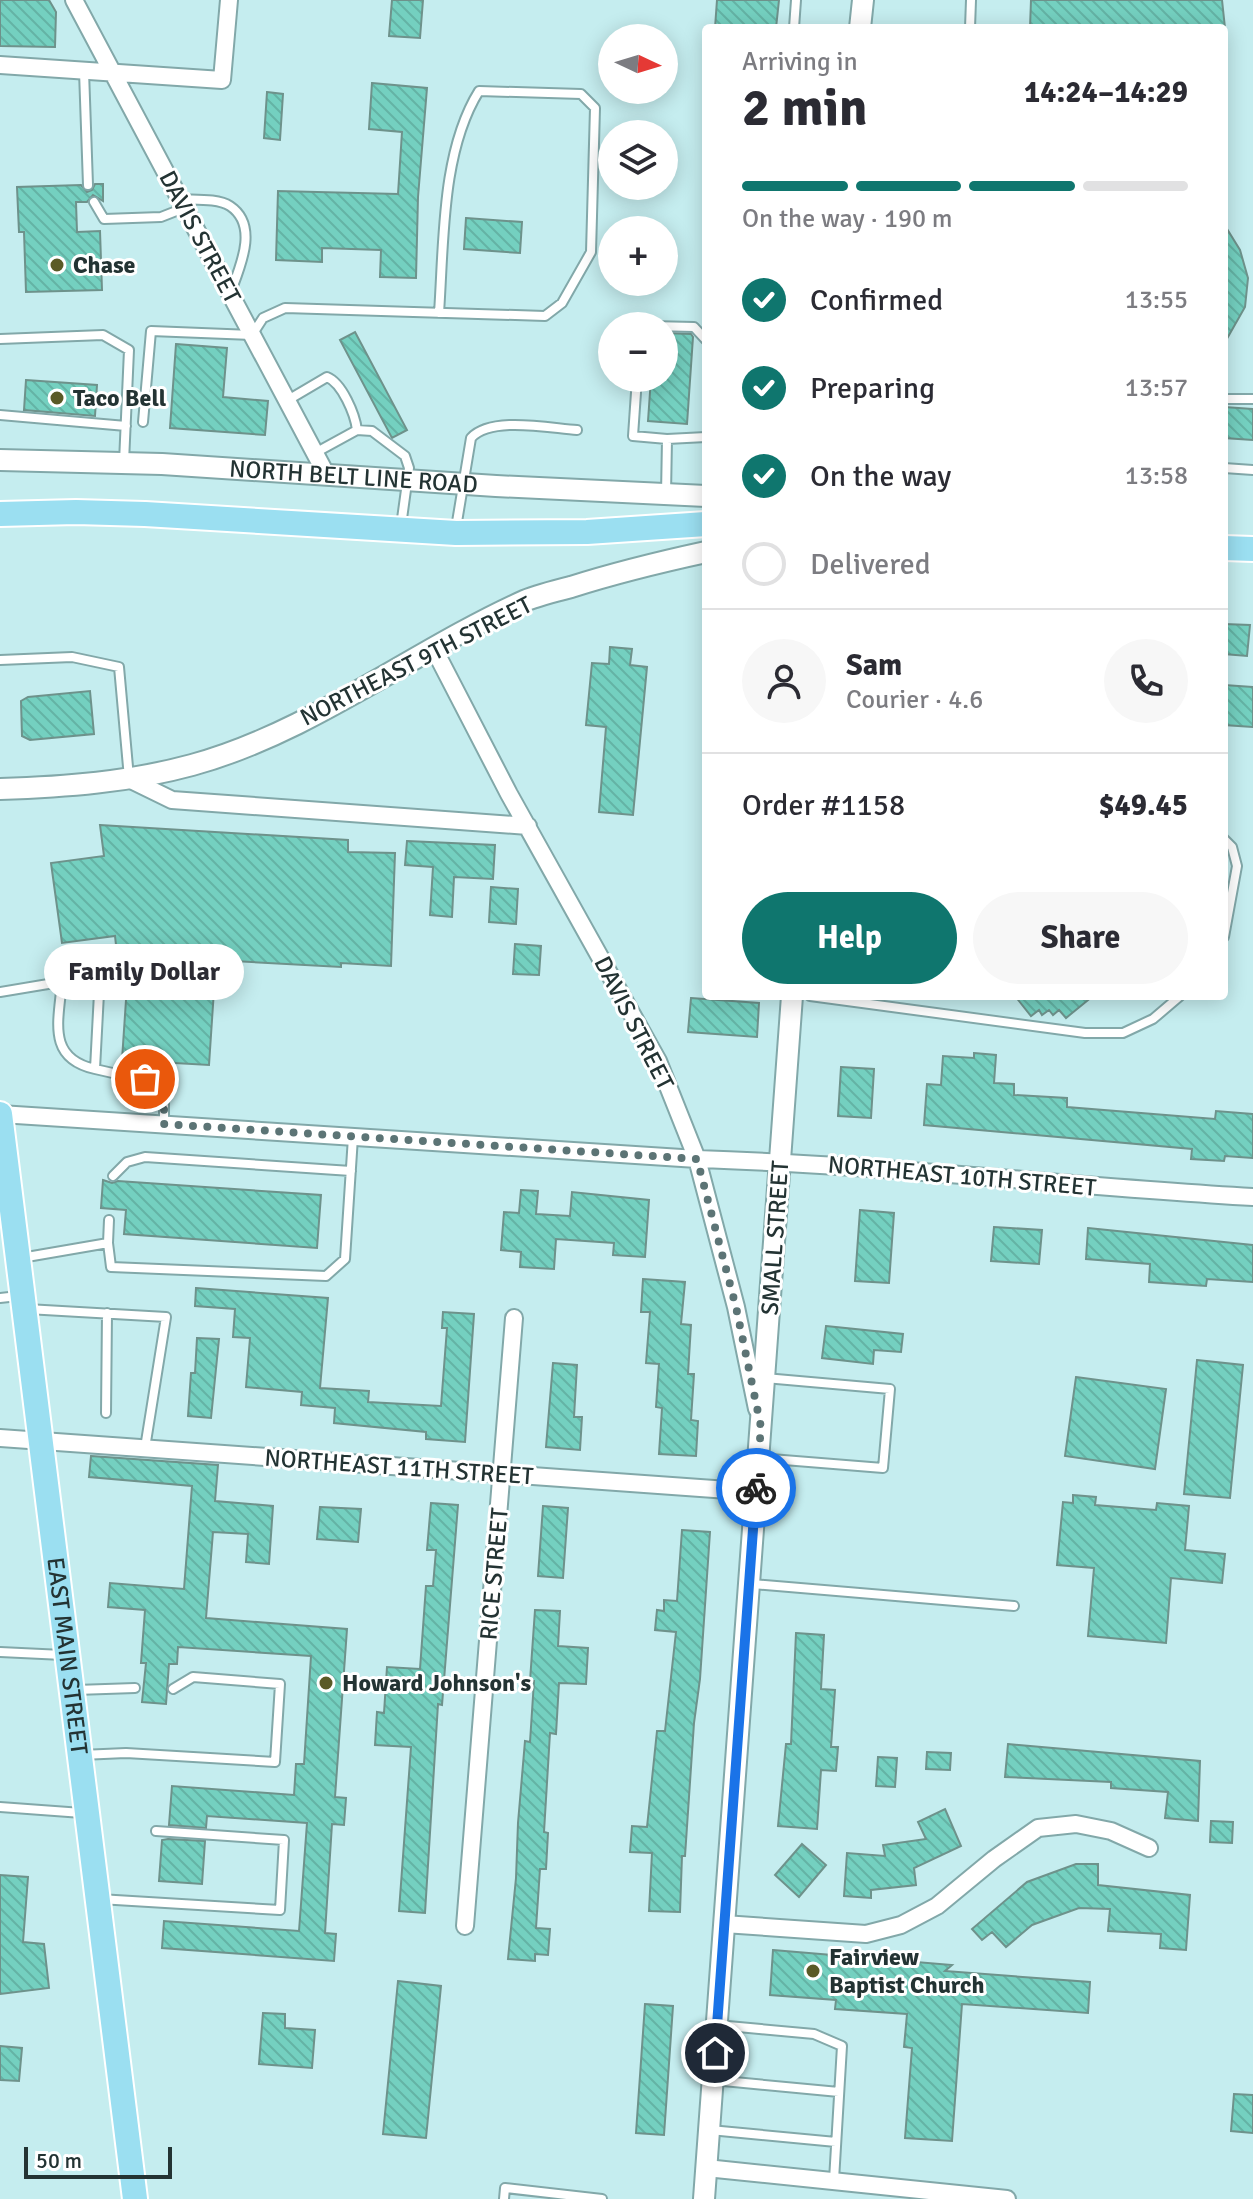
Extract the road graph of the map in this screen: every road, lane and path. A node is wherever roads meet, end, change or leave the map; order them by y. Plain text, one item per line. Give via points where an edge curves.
1 (74, 0) edge
2 (229, 0) edge
3 (796, 0) edge
4 (863, 0) edge
5 (971, 0) edge
6 (794, 24) edge
7 (860, 24) edge
8 (970, 24) edge
9 (0, 65) edge
10 (84, 70) junction
11 (112, 72) junction
12 (88, 185) dead end
13 (94, 202) dead end
14 (182, 204) junction
15 (230, 295) junction
16 (439, 313) junction
17 (678, 327) edge
18 (252, 335) junction
19 (702, 336) edge
20 (1, 340) edge
21 (636, 392) edge
22 (1228, 399) edge
23 (1253, 399) edge
24 (287, 401) junction
25 (0, 415) edge
26 (143, 422) dead end
27 (126, 426) junction
28 (357, 430) junction
29 (577, 430) dead end
30 (702, 437) edge
31 (667, 439) junction
32 (315, 453) junction
33 (0, 460) edge
34 (124, 463) junction
35 (1228, 468) edge
36 (1253, 470) edge
37 (326, 474) junction
38 (406, 480) junction
39 (463, 484) junction
40 (666, 494) junction
41 (702, 496) edge
42 (0, 514) edge
43 (702, 524) edge
44 (401, 530) junction
45 (456, 533) junction
46 (1228, 548) edge
47 (1253, 549) edge
48 (702, 553) edge
49 (433, 647) junction
50 (0, 660) edge
51 (129, 779) junction
52 (0, 789) edge
53 (528, 826) junction
54 (1228, 843) edge
55 (1228, 915) edge
56 (62, 981) junction
57 (0, 992) edge
58 (792, 1000) edge
59 (850, 1000) edge
60 (1175, 1000) edge
61 (95, 1069) junction
62 (0, 1114) edge
63 (164, 1124) junction
64 (353, 1136) junction
65 (697, 1159) junction
66 (780, 1162) junction
67 (351, 1171) junction
68 (113, 1176) dead end
69 (1253, 1197) edge
70 (109, 1220) dead end
71 (108, 1243) junction
72 (18, 1258) junction
73 (16, 1301) edge
74 (107, 1313) junction
75 (514, 1318) dead end
76 (764, 1378) junction
77 (106, 1413) dead end
78 (761, 1427) junction
79 (0, 1438) edge
80 (42, 1441) junction
81 (145, 1448) junction
82 (759, 1458) junction
83 (502, 1475) junction
84 (756, 1492) junction
85 (749, 1583) junction
86 (1014, 1606) dead end
87 (0, 1652) edge
88 (68, 1655) junction
89 (135, 1688) dead end
90 (173, 1689) dead end
91 (72, 1690) junction
92 (80, 1755) junction
93 (0, 1807) edge
94 (87, 1813) junction
95 (156, 1831) dead end
96 (1149, 1848) dead end
97 (98, 1899) junction
98 (724, 1924) junction
99 (465, 1926) dead end
100 (717, 2025) junction
101 (713, 2080) junction
102 (839, 2092) junction
103 (709, 2130) junction
104 (836, 2142) junction
105 (706, 2168) junction
106 (834, 2181) junction
107 (986, 2198) edge
108 (135, 2199) edge
109 (504, 2199) edge
110 (602, 2199) edge
111 (704, 2199) edge
112 (1007, 2199) edge

1 - 11 street, DAVIS STREET
2 - 11 street via 222,80
3 - 6 lane
4 - 7 street
5 - 8 lane
9 - 10 street
10 - 11 street
10 - 12 lane
11 - 14 street, DAVIS STREET
13 - 14 lane via 104,219 161,217
14 - 15 street, DAVIS STREET
14 - 15 lane via 221,202 239,216 246,250
15 - 18 street, DAVIS STREET
16 - 16 lane via 545,316 562,303 591,252 595,108 581,94 479,91 467,109 448,183
16 - 18 lane via 285,308 263,318
17 - 19 lane via 694,327
18 - 24 street, DAVIS STREET
18 - 26 lane via 151,331
20 - 27 lane via 103,335 129,350
21 - 31 lane via 633,436
22 - 23 lane
24 - 28 lane via 327,377 334,380
24 - 32 street, DAVIS STREET
25 - 27 lane
27 - 34 lane
28 - 32 lane
28 - 38 lane via 372,431 405,456
29 - 39 lane via 494,425 478,431 471,438
30 - 31 lane
31 - 40 lane
32 - 37 street, DAVIS STREET
33 - 34 street, NORTH BELT LINE ROAD
34 - 37 street, NORTH BELT LINE ROAD
35 - 36 lane
37 - 38 street, NORTH BELT LINE ROAD
38 - 39 street, NORTH BELT LINE ROAD
38 - 44 lane
39 - 40 street, NORTH BELT LINE ROAD
39 - 45 lane
40 - 41 street, NORTH BELT LINE ROAD
42 - 44 main road, NORTH BELT LINE ROAD via 145,514
43 - 45 main road, NORTH BELT LINE ROAD
44 - 45 main road, NORTH BELT LINE ROAD
46 - 47 main road
48 - 49 street, NORTHEAST 9TH STREET via 527,600
49 - 51 street, NORTHEAST 9TH STREET via 274,734 195,765
49 - 53 street, DAVIS STREET
50 - 51 lane via 72,657 119,667
51 - 52 street, NORTHEAST 9TH STREET
51 - 53 street via 172,800
53 - 65 street, DAVIS STREET via 658,1061
54 - 55 lane via 1237,866
56 - 57 lane
56 - 61 lane via 58,1040 69,1059
56 - 61 lane via 86,980 98,989
58 - 66 street, SMALL STREET
59 - 60 lane via 1085,1033 1123,1033 1153,1019
61 - 63 lane via 161,1084
62 - 63 street, NORTHEAST 10TH STREET
62 - 72 main road, EAST MAIN STREET
63 - 64 street, NORTHEAST 10TH STREET
64 - 65 street, NORTHEAST 10TH STREET
64 - 67 lane
65 - 66 street, NORTHEAST 10TH STREET
65 - 78 street, DAVIS STREET
66 - 69 street, NORTHEAST 10TH STREET
66 - 76 street, SMALL STREET
67 - 68 lane via 145,1157 127,1162
67 - 71 lane via 345,1259 326,1276 111,1267
70 - 71 lane
71 - 72 lane
72 - 73 main road, EAST MAIN STREET
73 - 74 lane
73 - 80 main road, EAST MAIN STREET
74 - 77 lane
74 - 81 lane via 166,1317
75 - 83 street, RICE STREET
76 - 78 street, SMALL STREET
76 - 82 lane via 890,1389 883,1468
78 - 82 street, SMALL STREET
79 - 80 street, NORTHEAST 11TH STREET
80 - 81 street, NORTHEAST 11TH STREET
80 - 88 main road, EAST MAIN STREET
81 - 83 street, NORTHEAST 11TH STREET
82 - 84 street, SMALL STREET
83 - 84 street, NORTHEAST 11TH STREET
83 - 99 street, RICE STREET
84 - 85 street, SMALL STREET
85 - 86 lane
85 - 98 street, SMALL STREET
87 - 88 lane
88 - 91 main road, EAST MAIN STREET
89 - 91 lane
90 - 92 lane via 193,1677 280,1684 275,1762
91 - 92 main road, EAST MAIN STREET
92 - 94 main road, EAST MAIN STREET
93 - 94 lane
94 - 97 main road, EAST MAIN STREET
95 - 97 lane via 284,1840 280,1910
96 - 98 street via 1111,1831 1076,1824 1038,1828 937,1906 901,1925 866,1934
97 - 108 main road, EAST MAIN STREET
98 - 100 street, SMALL STREET
100 - 101 street, SMALL STREET
100 - 102 lane via 832,2040 842,2046
101 - 102 lane
101 - 103 street, SMALL STREET
102 - 104 lane
103 - 104 lane
103 - 105 street, SMALL STREET
104 - 106 lane
105 - 106 street
105 - 111 street, SMALL STREET
106 - 107 street
107 - 112 street
109 - 110 lane via 505,2188

